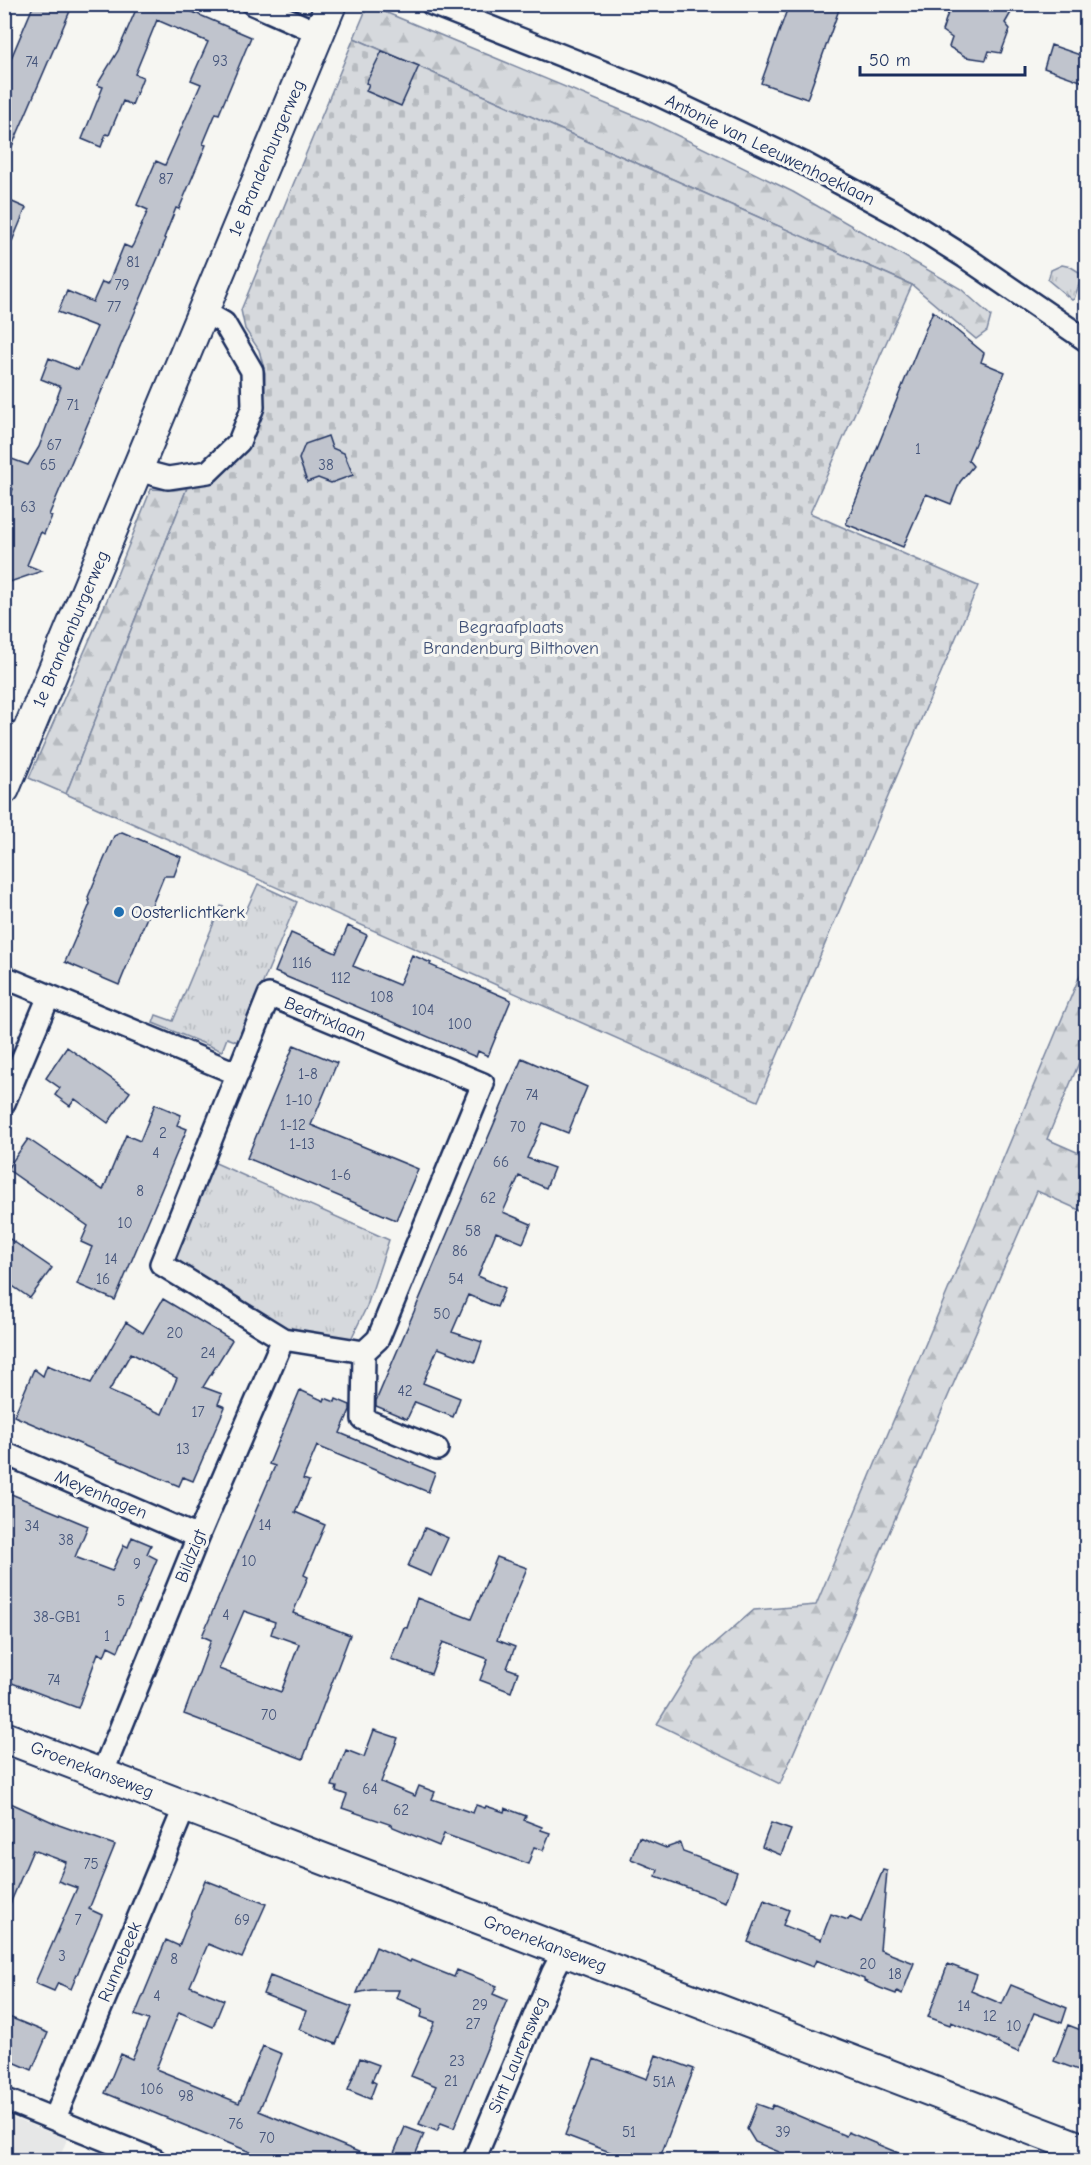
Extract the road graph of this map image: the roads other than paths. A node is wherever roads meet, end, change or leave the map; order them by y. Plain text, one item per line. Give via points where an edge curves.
1 (253, 4) edge
2 (331, 4) edge
3 (432, 4) edge
4 (319, 33) junction
5 (203, 311) junction
6 (1086, 340) edge
7 (137, 470) junction
8 (15, 735) edge
9 (4, 789) edge
10 (4, 977) edge
11 (49, 996) junction
12 (238, 1074) junction
13 (4, 1103) edge
14 (283, 1339) junction
15 (364, 1352) junction
16 (437, 1449) dead end
17 (4, 1453) edge
18 (198, 1537) junction
19 (4, 1737) edge
20 (102, 1774) junction
21 (185, 1806) junction
22 (564, 1951) junction
23 (4, 2098) edge
24 (55, 2118) junction
25 (1080, 2153) edge
26 (155, 2160) edge
27 (474, 2160) edge

1 - 4 street
2 - 4 main road, 1e Brandenburgerweg
3 - 6 street, Antonie van Leeuwenhoeklaan via 646,89 803,163 897,214
4 - 5 main road, 1e Brandenburgerweg
5 - 7 main road, 1e Brandenburgerweg
5 - 7 street via 224,323 252,371 253,407 240,442 208,472 168,478
7 - 8 main road, 1e Brandenburgerweg
8 - 9 main road, 1e Brandenburgerweg
10 - 11 street
11 - 12 street
11 - 13 street
12 - 14 street, Beatrixlaan via 161,1264
12 - 15 street, Beatrixlaan via 269,995 483,1084 378,1339
14 - 15 street, Beatrixlaan
14 - 18 street, Bildzigt
15 - 16 street via 363,1419
17 - 18 street, Meyenhagen
18 - 20 street, Bildzigt
19 - 20 main road, Groenekanseweg
20 - 21 main road, Groenekanseweg
21 - 22 main road, Groenekanseweg
21 - 24 street, Runnebeek
22 - 25 main road, Groenekanseweg
22 - 27 street, Sint Laurensweg
23 - 24 street
24 - 26 street

